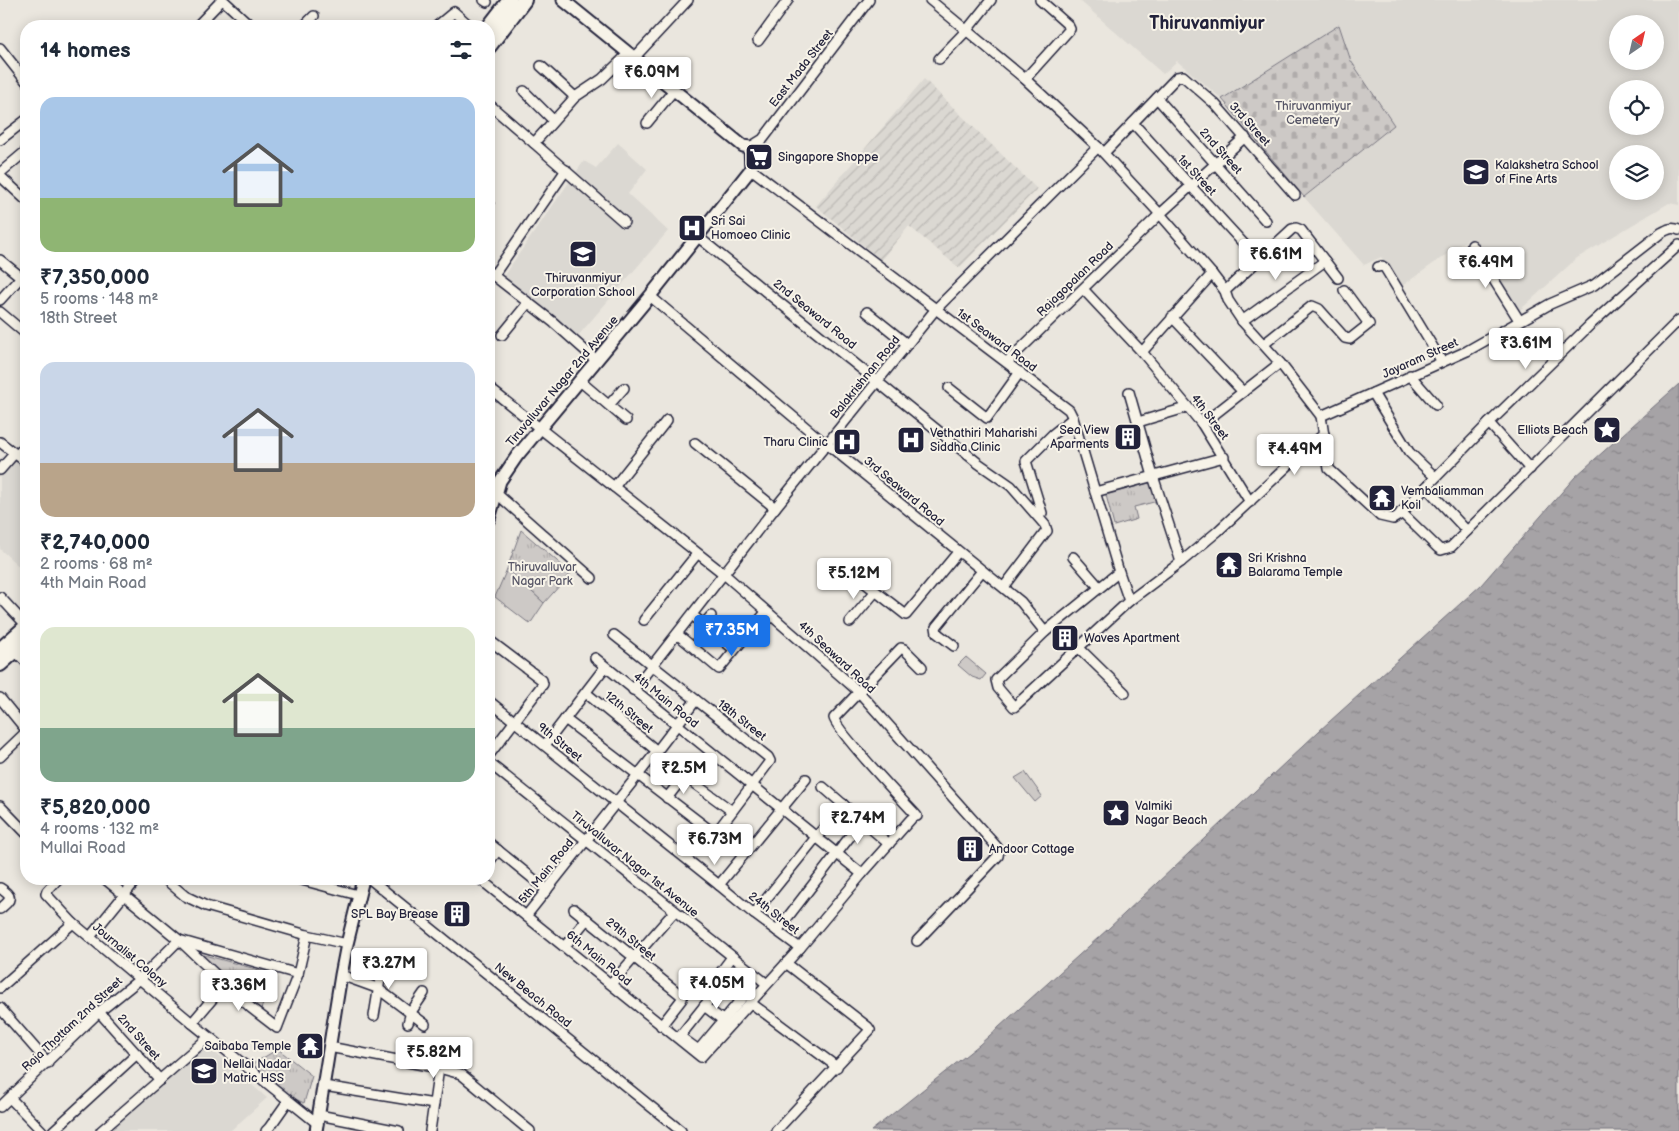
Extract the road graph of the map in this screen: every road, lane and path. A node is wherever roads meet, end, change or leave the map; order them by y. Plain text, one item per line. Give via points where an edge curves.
1 (223, 0) edge
2 (510, 0) edge
3 (524, 0) edge
4 (563, 0) edge
5 (688, 0) edge
6 (788, 0) edge
7 (869, 0) edge
8 (930, 0) edge
9 (991, 0) edge
10 (1040, 0) edge
11 (314, 16) dead end
12 (203, 20) edge
13 (245, 20) edge
14 (310, 20) edge
15 (443, 20) edge
16 (464, 20) edge
17 (494, 20) edge
18 (967, 30) junction
19 (495, 38) edge
20 (758, 41) dead end
21 (0, 48) edge
22 (632, 55) junction
23 (938, 59) dead end
24 (540, 66) dead end
25 (20, 73) edge
26 (1181, 76) joint
27 (1025, 79) junction
28 (674, 90) junction
29 (524, 91) dead end
30 (575, 97) junction
31 (1157, 98) junction
32 (495, 109) edge
33 (553, 120) junction
34 (647, 123) dead end
35 (1133, 123) junction
36 (20, 125) edge
37 (1245, 137) junction
38 (0, 140) edge
39 (534, 143) junction
40 (750, 147) junction
41 (1101, 150) junction
42 (20, 156) edge
43 (1215, 164) junction
44 (751, 169) junction
45 (566, 170) junction
46 (0, 174) edge
47 (1190, 187) junction
48 (20, 194) edge
49 (1295, 195) dead end
50 (1160, 214) junction
51 (1266, 221) dead end
52 (624, 222) dead end
53 (1679, 230) edge
54 (698, 236) junction
55 (1244, 244) dead end
56 (1472, 245) dead end
57 (1679, 245) edge
58 (0, 260) edge
59 (1325, 261) junction
60 (1378, 267) dead end
61 (495, 268) edge
62 (1212, 274) junction
63 (20, 276) edge
64 (495, 277) edge
65 (1338, 278) dead end
66 (20, 282) edge
67 (1083, 289) junction
68 (1344, 290) dead end
69 (1225, 292) junction
70 (650, 296) junction
71 (0, 300) edge
72 (528, 303) junction
73 (935, 310) junction
74 (0, 312) edge
75 (867, 312) dead end
76 (1172, 317) junction
77 (1519, 320) junction
78 (1679, 320) edge
79 (1242, 321) junction
80 (20, 329) edge
81 (502, 335) dead end
82 (907, 344) junction
83 (1264, 344) junction
84 (1142, 352) junction
85 (597, 361) junction
86 (1007, 362) junction
87 (1442, 362) junction
88 (1280, 363) junction
89 (1020, 372) junction
90 (1410, 375) junction
91 (878, 380) junction
92 (580, 381) junction
93 (624, 388) dead end
94 (949, 388) dead end
95 (1130, 392) dead end
96 (1243, 392) junction
97 (495, 393) edge
98 (1373, 393) junction
99 (1436, 405) dead end
100 (609, 406) junction
101 (1182, 410) dead end
102 (1321, 416) junction
103 (1073, 418) junction
104 (626, 420) dead end
105 (667, 420) dead end
106 (1138, 422) junction
107 (1489, 423) junction
108 (1202, 424) junction
109 (540, 428) junction
110 (1324, 434) junction
111 (0, 442) edge
112 (695, 443) dead end
113 (827, 444) junction
114 (20, 450) edge
115 (16, 454) junction
116 (20, 457) edge
117 (1224, 457) junction
118 (1530, 469) junction
119 (0, 470) edge
120 (1153, 476) junction
121 (1435, 478) junction
122 (614, 486) junction
123 (1426, 487) junction
124 (1095, 492) junction
125 (496, 493) junction
126 (495, 496) edge
127 (1250, 502) junction
128 (775, 508) junction
129 (1401, 512) junction
130 (1042, 513) dead end
131 (1467, 531) junction
132 (958, 552) junction
133 (697, 554) junction
134 (1073, 557) dead end
135 (1181, 562) junction
136 (842, 564) dead end
137 (982, 571) junction
138 (1119, 572) junction
139 (724, 574) junction
140 (592, 578) dead end
141 (1004, 587) junction
142 (1099, 587) junction
143 (876, 592) junction
144 (0, 598) edge
145 (1129, 600) junction
146 (765, 610) junction
147 (692, 615) junction
148 (711, 616) dead end
149 (20, 620) edge
150 (644, 620) dead end
151 (850, 622) dead end
152 (704, 624) junction
153 (20, 631) edge
154 (1045, 632) junction
155 (677, 634) junction
156 (614, 635) dead end
157 (495, 645) edge
158 (20, 646) edge
159 (954, 646) dead end
160 (1079, 648) junction
161 (0, 649) edge
162 (15, 651) junction
163 (20, 656) edge
164 (595, 658) dead end
165 (0, 664) edge
166 (653, 666) junction
167 (605, 667) junction
168 (922, 667) dead end
169 (633, 690) junction
170 (859, 692) junction
171 (586, 693) junction
172 (1126, 693) dead end
173 (0, 698) edge
174 (696, 700) junction
175 (495, 706) edge
176 (565, 719) junction
177 (514, 721) junction
178 (20, 723) edge
179 (676, 725) junction
180 (20, 737) edge
181 (544, 745) junction
182 (495, 747) edge
183 (657, 751) junction
184 (0, 757) edge
185 (495, 768) edge
186 (638, 775) junction
187 (806, 779) dead end
188 (751, 786) junction
189 (823, 787) dead end
190 (667, 798) junction
191 (616, 803) junction
192 (843, 804) junction
193 (0, 806) edge
194 (781, 809) junction
195 (732, 811) junction
196 (4, 817) edge
197 (862, 821) junction
198 (20, 829) edge
199 (816, 837) junction
200 (586, 841) junction
201 (889, 844) junction
202 (495, 848) edge
203 (498, 850) junction
204 (495, 854) edge
205 (836, 854) junction
206 (862, 874) junction
207 (53, 885) edge
208 (113, 885) edge
209 (132, 885) edge
210 (172, 885) edge
211 (322, 885) edge
212 (361, 885) edge
213 (377, 885) edge
214 (487, 885) edge
215 (719, 885) junction
216 (0, 888) edge
217 (547, 890) junction
218 (124, 894) junction
219 (358, 895) junction
220 (0, 909) edge
221 (574, 909) dead end
222 (674, 912) junction
223 (754, 914) junction
224 (526, 916) junction
225 (587, 920) junction
226 (73, 923) junction
227 (777, 931) junction
228 (307, 935) junction
229 (90, 937) junction
230 (179, 940) junction
231 (917, 940) dead end
232 (347, 944) junction
233 (565, 946) junction
234 (800, 948) junction
235 (634, 957) junction
236 (732, 957) junction
237 (383, 961) dead end
238 (786, 963) junction
239 (298, 974) junction
240 (341, 976) junction
241 (140, 979) junction
242 (225, 984) junction
243 (610, 984) junction
244 (767, 984) junction
245 (0, 988) edge
246 (377, 988) junction
247 (708, 989) dead end
248 (424, 993) dead end
249 (746, 994) junction
250 (753, 1001) junction
251 (704, 1006) junction
252 (0, 1008) edge
253 (99, 1012) junction
254 (411, 1012) junction
255 (374, 1016) dead end
256 (729, 1019) junction
257 (192, 1023) junction
258 (408, 1023) dead end
259 (425, 1024) dead end
260 (661, 1026) junction
261 (209, 1037) junction
262 (329, 1047) junction
263 (137, 1054) junction
264 (48, 1063) junction
265 (837, 1067) junction
266 (439, 1068) junction
267 (160, 1080) junction
268 (324, 1086) junction
269 (10, 1098) junction
270 (288, 1101) junction
271 (434, 1104) junction
272 (0, 1107) edge
273 (318, 1124) edge
274 (42, 1131) edge
275 (54, 1131) edge
276 (100, 1131) edge
277 (266, 1131) edge
278 (400, 1131) edge
279 (430, 1131) edge
280 (530, 1131) edge
281 (681, 1131) edge
282 (776, 1131) edge

1 - 12 street
1 - 13 street
2 - 17 main road
3 - 19 main road
4 - 22 street
5 - 22 street
6 - 20 street
7 - 40 street, East Mada Street via 763,139
8 - 18 street
9 - 18 street
10 - 27 street via 1070,28
11 - 14 street
15 - 16 street via 452,12
18 - 23 street
18 - 27 street
21 - 25 street
22 - 28 street
22 - 30 street
24 - 30 street
26 - 31 street, Balakrishnan Road
26 - 37 street, 3rd Street
27 - 41 street
28 - 34 street
28 - 40 street via 743,146
29 - 33 street
30 - 33 street
31 - 35 street, Balakrishnan Road
31 - 43 street, 2nd Street
32 - 39 street
33 - 39 street
35 - 41 street, Balakrishnan Road
35 - 47 street, 1st Street
36 - 38 street
37 - 43 street, Rajagopalan Road
37 - 49 street, 3rd Street
39 - 45 street
40 - 44 street
41 - 50 street
41 - 73 street, Balakrishnan Road
42 - 46 street
43 - 47 street, Rajagopalan Road
43 - 51 street, 2nd Street
44 - 54 street, Tiruvalluvar Nagar 2nd Avenue
44 - 73 street, 1st Seaward Road
45 - 52 street
45 - 61 street
46 - 48 street
47 - 50 street, Rajagopalan Road
47 - 55 street, 1st Street
50 - 62 street
50 - 67 street, Rajagopalan Road
53 - 77 street, Jayaram Street via 1668,229 1594,285
54 - 70 street, Tiruvalluvar Nagar 2nd Avenue
54 - 91 street, 2nd Seaward Road
56 - 77 street
57 - 107 street
58 - 63 street
59 - 65 street
59 - 69 street via 1301,230 1292,229
59 - 79 street
60 - 87 street via 1385,268
62 - 69 street
62 - 76 street
64 - 72 street
66 - 71 street
67 - 84 street, 4th Street
67 - 86 street, Rajagopalan Road
68 - 83 street via 1370,324 1350,339 1319,308 1312,306
69 - 79 street
70 - 85 street, Tiruvalluvar Nagar 2nd Avenue
70 - 113 street, 3rd Seaward Road
72 - 81 street
72 - 85 street
73 - 82 street, Balakrishnan Road
73 - 86 street, 1st Seaward Road
74 - 80 street
75 - 82 street
76 - 84 street
76 - 96 street
77 - 87 street, Jayaram Street
78 - 118 street
79 - 83 street
82 - 91 street, Balakrishnan Road
83 - 88 street
84 - 108 street, 4th Street
85 - 92 street, Tiruvalluvar Nagar 2nd Avenue
86 - 89 street, 1st Seaward Road
87 - 90 street, Jayaram Street
88 - 96 street
88 - 102 street
89 - 94 street via 987,418
89 - 103 street, 1st Seaward Road via 1069,410
90 - 98 street, Jayaram Street
90 - 99 street
91 - 113 street, Balakrishnan Road
91 - 141 street, 2nd Seaward Road via 978,463 1011,486 1045,525 1047,531
92 - 100 street
92 - 109 street, Tiruvalluvar Nagar 2nd Avenue
93 - 100 street
95 - 106 street
96 - 108 street
97 - 109 street, 4th Seaward Road
98 - 102 street, Jayaram Street
98 - 121 street via 1409,452
100 - 104 street
101 - 106 street
102 - 110 street
103 - 124 street, 1st Seaward Road
103 - 130 street via 1026,461
105 - 122 street
106 - 120 street
107 - 118 street
107 - 121 street
108 - 117 street, 4th Street
109 - 122 street, 4th Seaward Road
109 - 125 street, Tiruvalluvar Nagar 2nd Avenue via 500,481
110 - 127 street
110 - 129 street via 1329,469 1380,516 1393,519
111 - 115 street
112 - 128 street
113 - 128 street, Balakrishnan Road
113 - 132 street, 3rd Seaward Road
114 - 115 street
115 - 116 street
115 - 119 street
117 - 120 street
117 - 127 street, 4th Street
118 - 131 street
120 - 124 street
120 - 135 street
121 - 123 street
122 - 133 street, 4th Seaward Road
123 - 129 street
123 - 131 street
124 - 138 street, 1st Seaward Road
125 - 126 street, Tiruvalluvar Nagar 2nd Avenue
125 - 140 street
127 - 135 street
128 - 139 street, Balakrishnan Road
129 - 131 street via 1442,550 1451,547
132 - 137 street, 3rd Seaward Road
132 - 143 street via 907,615
133 - 139 street, 4th Seaward Road
133 - 150 street
134 - 142 street
135 - 145 street
136 - 143 street
137 - 141 street, 3rd Seaward Road
137 - 159 street via 936,627 937,632
138 - 142 street
138 - 145 street, 1st Seaward Road
139 - 146 street, 4th Seaward Road
139 - 147 street, Balakrishnan Road
141 - 154 street, 3rd Seaward Road
142 - 154 street
143 - 151 street
144 - 149 street
145 - 160 street
146 - 152 street via 732,646
146 - 155 street via 719,669
146 - 170 street, 4th Seaward Road
147 - 152 street
147 - 155 street, Balakrishnan Road
148 - 152 street
153 - 161 main road
154 - 160 street via 996,680 998,688 1014,707
155 - 166 street, Balakrishnan Road
156 - 166 street
157 - 177 street via 543,682
158 - 162 main road
160 - 172 street
162 - 163 street
162 - 165 main road
164 - 167 street, 4th Main Road
166 - 169 street, Balakrishnan Road
166 - 174 street
167 - 169 street, 4th Main Road
167 - 171 street
168 - 170 street via 902,648
169 - 179 street, 4th Main Road
170 - 201 street via 834,718 914,818
170 - 231 street, 4th Seaward Road via 1000,853
171 - 176 street
171 - 183 street, 12th Street
173 - 178 street
174 - 179 street, 5th Main Road
174 - 188 street, 18th Street via 770,758
175 - 177 street, 9th Street
176 - 181 street
176 - 186 street
177 - 181 street, 9th Street
177 - 182 street
179 - 183 street, 5th Main Road
179 - 188 street, 4th Main Road
180 - 184 street
181 - 191 street, 9th Street
183 - 186 street, 5th Main Road
185 - 200 street, Tiruvalluvar Nagar 1st Avenue
186 - 190 street
186 - 191 street, 5th Main Road
187 - 194 street
188 - 194 street, 4th Main Road
188 - 195 street
189 - 192 street
190 - 195 street via 683,776
190 - 195 street via 715,834
191 - 200 street, 5th Main Road
191 - 215 street, 24th Street
192 - 197 street
192 - 199 street
193 - 196 street
194 - 199 street, 4th Main Road
194 - 215 street
196 - 198 street
197 - 201 street
197 - 205 street
199 - 205 street, 4th Main Road
199 - 223 street
200 - 217 street, 5th Main Road
200 - 222 street, Tiruvalluvar Nagar 1st Avenue
201 - 206 street
202 - 203 street
203 - 204 street
203 - 217 street
205 - 206 street, 4th Main Road
205 - 227 street
206 - 234 street
207 - 226 street, Journalist Colony via 46,894
208 - 218 street
209 - 218 street
210 - 228 street via 185,896 206,906
211 - 219 street
212 - 219 street
213 - 281 street, New Beach Road
214 - 224 street, 6th Main Road
215 - 223 street, 24th Street
216 - 220 street via 10,897
217 - 224 street, 5th Main Road
218 - 229 street
218 - 230 street
219 - 232 street
221 - 225 street, 29th Street
222 - 235 street
222 - 236 street, Tiruvalluvar Nagar 1st Avenue
223 - 227 street, 24th Street
224 - 233 street, 6th Main Road
225 - 233 street
225 - 235 street, 29th Street
226 - 229 street, Journalist Colony
226 - 245 street
227 - 234 street, 24th Street
228 - 232 street
228 - 239 street
229 - 241 street, Journalist Colony
230 - 239 street
230 - 241 street, Raja Thottam 2nd Street
230 - 242 street
232 - 240 street
233 - 243 street, 6th Main Road
234 - 238 street
235 - 243 street
235 - 260 street, 29th Street via 682,996
236 - 244 street, Tiruvalluvar Nagar 1st Avenue
236 - 247 street
237 - 246 street
238 - 244 street
238 - 265 street via 869,1028
239 - 242 street via 278,1028
240 - 246 street
240 - 262 street
241 - 253 street, Raja Thottam 2nd Street
241 - 257 street, Journalist Colony
242 - 257 street
243 - 260 street, 6th Main Road
244 - 250 street
246 - 254 street
246 - 255 street
248 - 254 street
249 - 250 street
249 - 251 street via 746,983 733,970
249 - 256 street
250 - 256 street
250 - 265 street
251 - 256 street
251 - 256 street via 681,1035 697,1049
252 - 264 street
253 - 263 street, 2nd Street
253 - 264 street, Raja Thottam 2nd Street
254 - 258 street
254 - 259 street
256 - 260 street, 6th Main Road via 701,1057
257 - 261 street, Journalist Colony
261 - 267 street
261 - 270 street, Journalist Colony
262 - 266 street
262 - 268 street
263 - 267 street, 2nd Street
263 - 275 street
264 - 269 street, Raja Thottam 2nd Street
265 - 282 street
266 - 271 street
266 - 280 street via 461,1074
267 - 276 street
268 - 271 street
268 - 273 street
269 - 272 street, Raja Thottam 2nd Street
269 - 274 street
270 - 273 street, Journalist Colony
270 - 277 street
271 - 279 street
273 - 278 street

